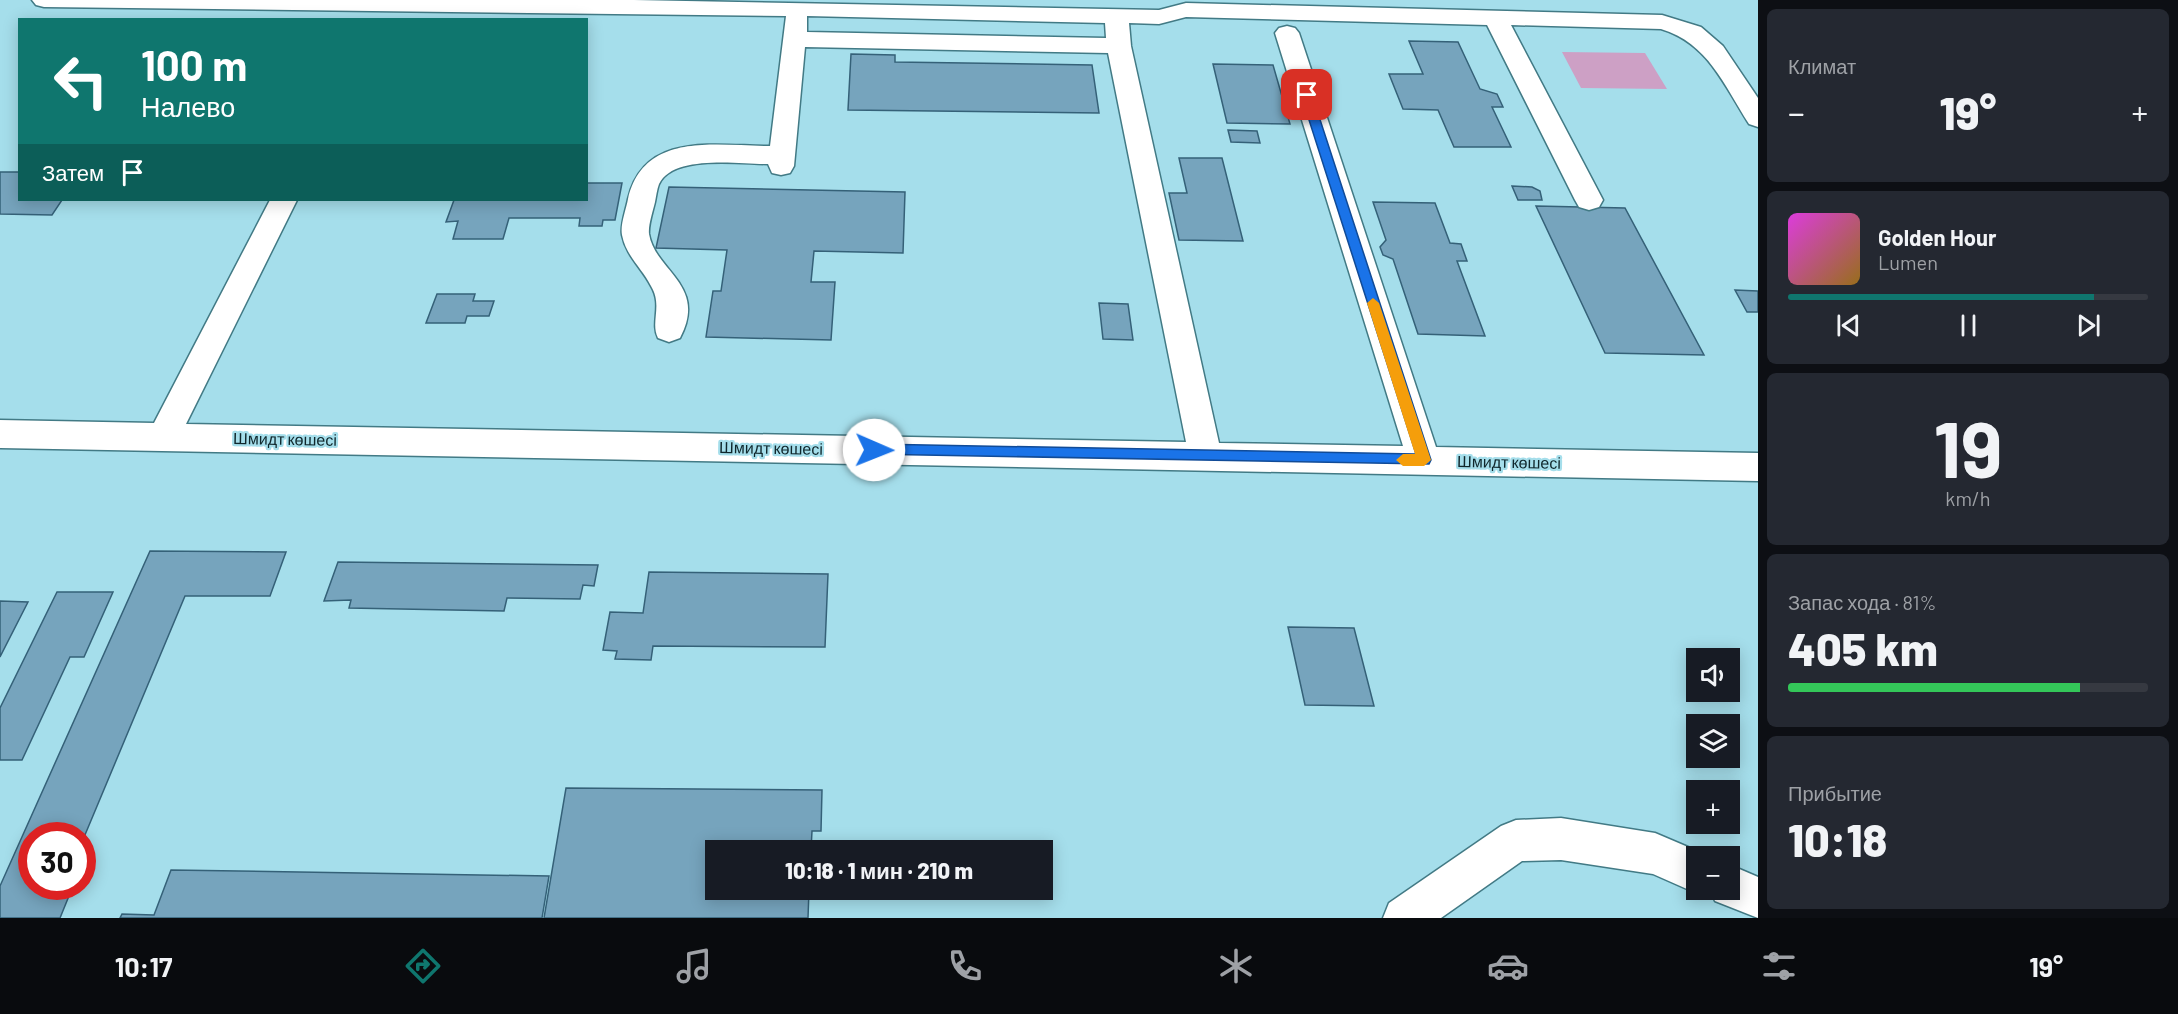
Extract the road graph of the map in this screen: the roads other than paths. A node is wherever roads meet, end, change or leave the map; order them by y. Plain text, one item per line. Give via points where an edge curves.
1 (44, 0) edge
2 (331, 2) edge
3 (795, 4) edge
4 (1190, 5) edge
5 (378, 12) edge
6 (1116, 16) junction
7 (1494, 16) junction
8 (1287, 33) dead end
9 (794, 39) junction
10 (1119, 46) junction
11 (1758, 118) edge
12 (1588, 200) dead end
13 (282, 201) edge
14 (669, 330) dead end
15 (0, 434) edge
16 (163, 437) junction
17 (1205, 456) junction
18 (1424, 460) junction
19 (1758, 467) edge
20 (1686, 868) edge
21 (1740, 890) edge
22 (1758, 898) edge
23 (1404, 918) edge

1 - 2 street
2 - 5 street
3 - 5 street
3 - 6 street
3 - 9 street
4 - 6 street via 1159,17
4 - 7 street
6 - 10 street
7 - 11 street via 1662,22 1684,28 1712,49
7 - 12 street
8 - 18 street
9 - 10 street
9 - 14 street via 782,160 687,155 661,164 646,182 635,233 642,252 666,284 673,308
10 - 17 street
13 - 16 street
15 - 16 street, Шмидт көшесі
16 - 17 street, Шмидт көшесі
17 - 18 street, Шмидт көшесі
18 - 19 street, Шмидт көшесі
20 - 23 street via 1655,854 1561,839 1516,841
21 - 22 street

